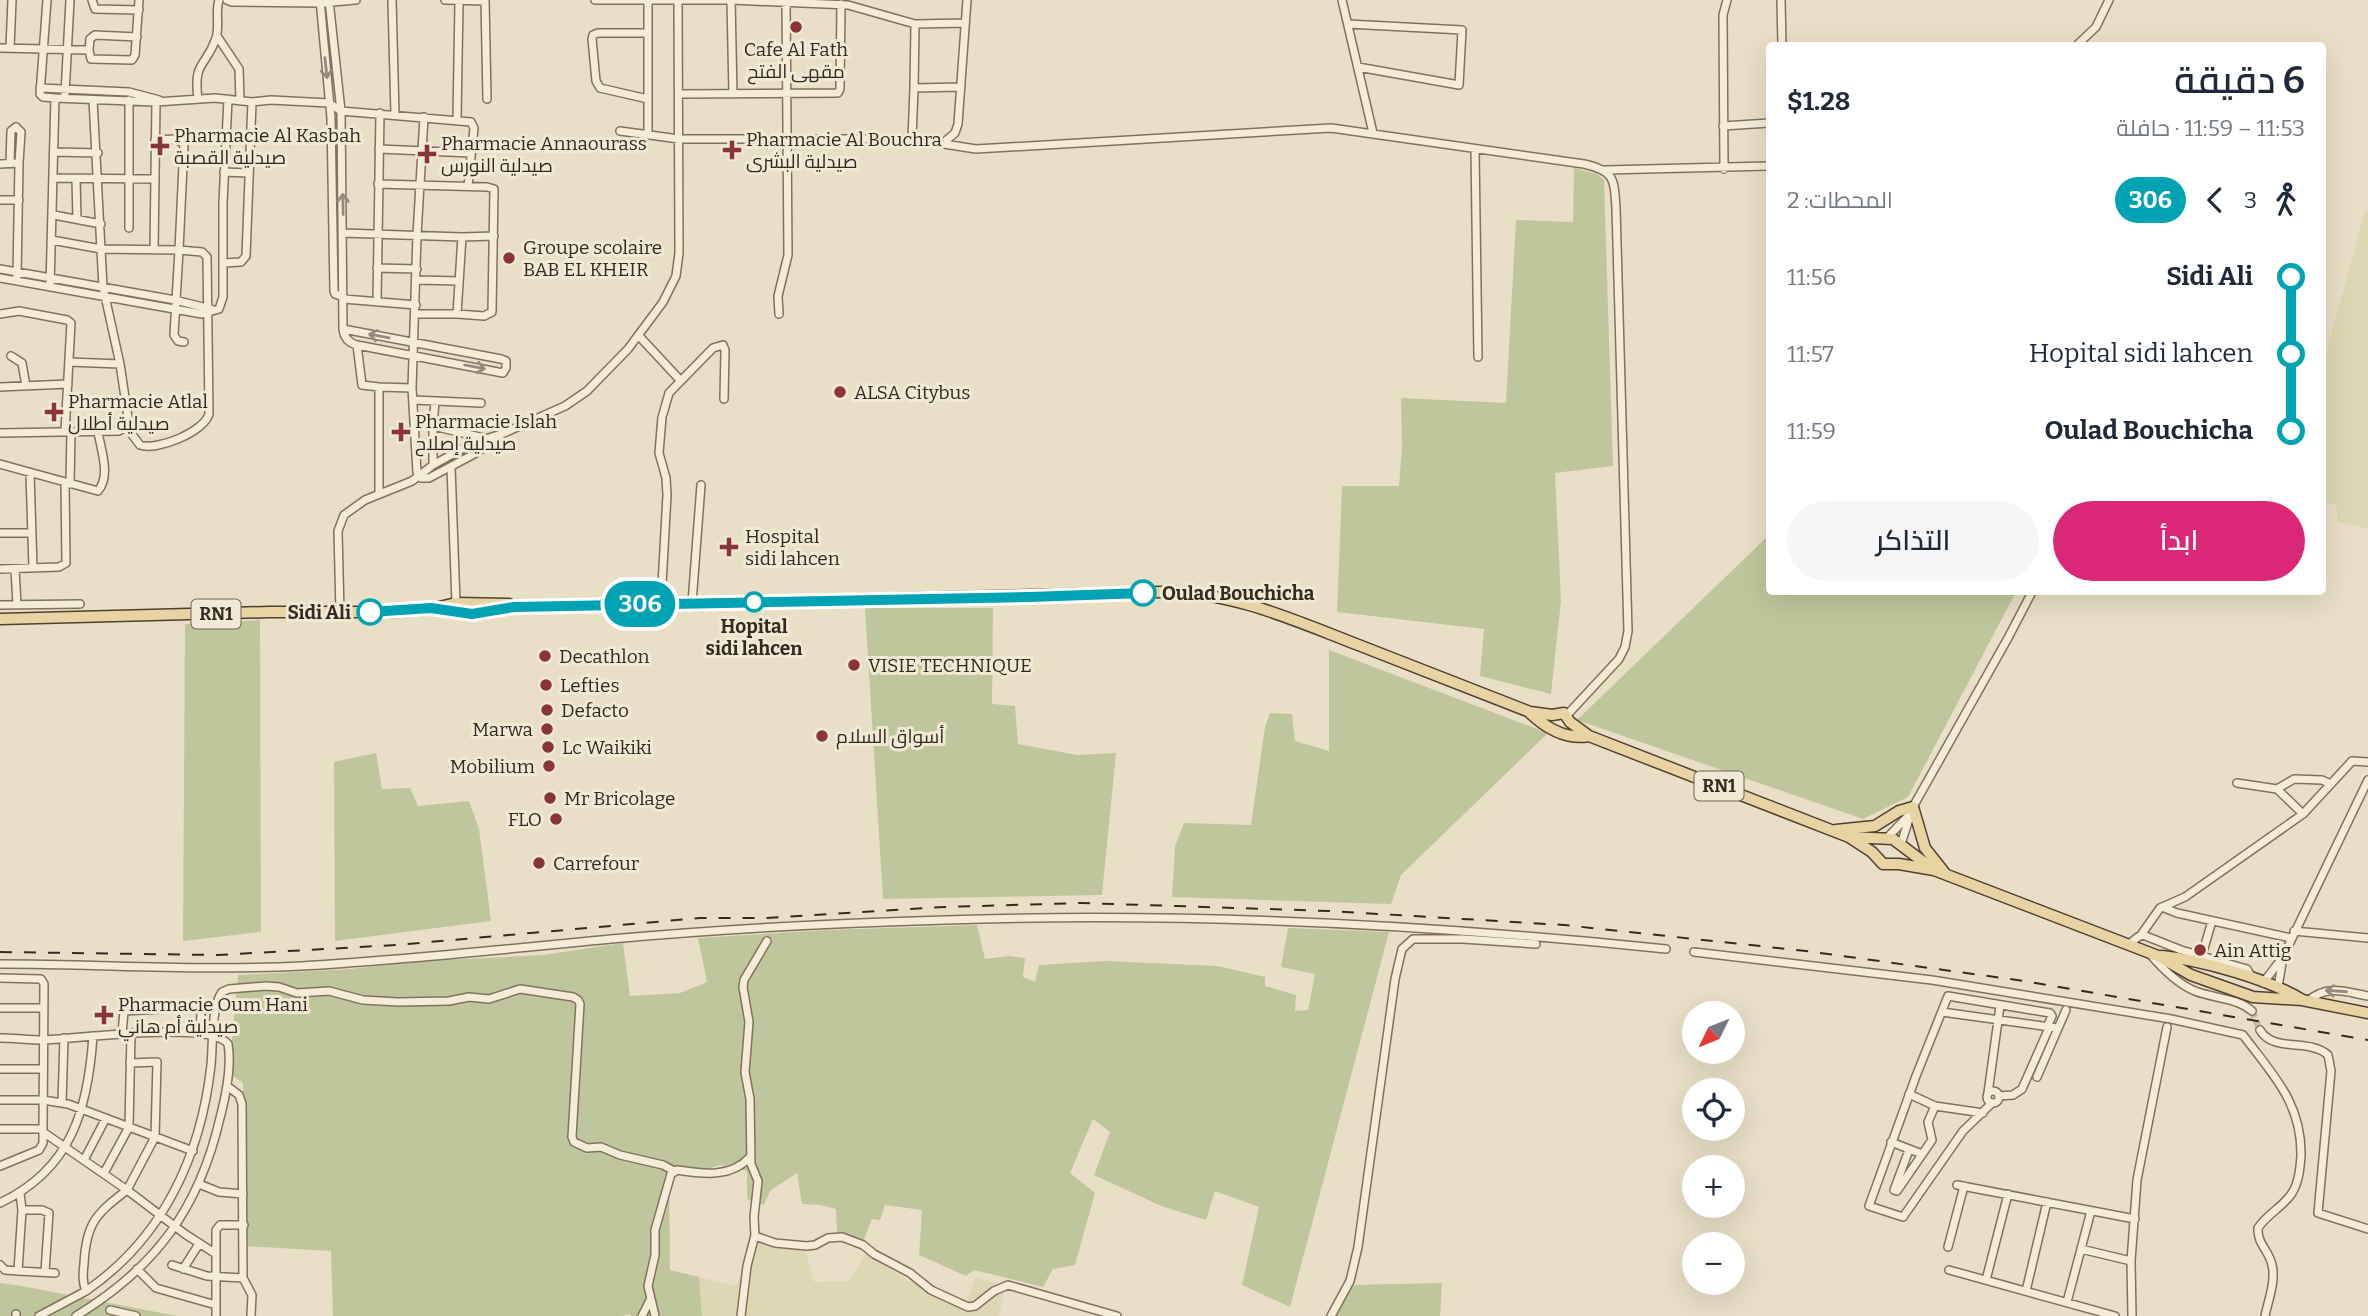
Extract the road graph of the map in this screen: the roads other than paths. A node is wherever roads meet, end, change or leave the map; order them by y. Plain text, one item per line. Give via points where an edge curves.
1 (12, 0) edge
2 (47, 0) edge
3 (70, 0) edge
4 (92, 0) edge
5 (139, 0) edge
6 (219, 0) edge
7 (227, 0) edge
8 (329, 0) edge
9 (356, 0) edge
10 (392, 0) edge
11 (445, 0) edge
12 (595, 0) edge
13 (648, 0) edge
14 (678, 0) edge
15 (730, 0) edge
16 (967, 0) edge
17 (1342, 0) edge
18 (1727, 0) edge
19 (1781, 0) edge
20 (2109, 0) edge
21 (320, 1) edge
22 (459, 1) edge
23 (485, 1) edge
24 (786, 1) edge
25 (841, 4) junction
26 (139, 10) junction
27 (965, 23) junction
28 (915, 24) junction
29 (1348, 24) junction
30 (648, 33) junction
31 (217, 36) junction
32 (137, 37) junction
33 (1782, 42) edge
34 (2080, 42) edge
35 (0, 48) edge
36 (10, 48) junction
37 (43, 48) junction
38 (67, 49) junction
39 (89, 50) junction
40 (1358, 67) junction
41 (961, 87) junction
42 (40, 88) junction
43 (914, 88) junction
44 (65, 89) junction
45 (679, 94) junction
46 (733, 94) junction
47 (786, 94) junction
48 (55, 99) junction
49 (65, 99) junction
50 (198, 99) junction
51 (228, 99) junction
52 (486, 99) dead end
53 (648, 99) junction
54 (93, 100) junction
55 (129, 100) junction
56 (240, 101) junction
57 (159, 102) junction
58 (252, 102) junction
59 (330, 103) junction
60 (341, 111) junction
61 (380, 113) junction
62 (395, 115) junction
63 (424, 117) junction
64 (457, 119) junction
65 (1766, 123) edge
66 (1723, 126) junction
67 (620, 131) dead end
68 (1373, 133) junction
69 (648, 135) junction
70 (679, 139) junction
71 (787, 139) junction
72 (912, 139) junction
73 (155, 140) junction
74 (943, 143) junction
75 (379, 149) junction
76 (1475, 150) junction
77 (421, 151) junction
78 (55, 152) junction
79 (98, 153) junction
80 (471, 153) junction
81 (0, 163) edge
82 (10, 163) junction
83 (19, 163) junction
84 (1766, 166) edge
85 (1724, 169) junction
86 (1605, 170) junction
87 (224, 172) junction
88 (248, 173) junction
89 (54, 178) junction
90 (99, 178) junction
91 (129, 178) junction
92 (76, 179) junction
93 (155, 179) junction
94 (378, 184) junction
95 (419, 186) junction
96 (468, 186) junction
97 (0, 200) edge
98 (19, 200) junction
99 (54, 215) junction
100 (77, 219) junction
101 (101, 223) junction
102 (129, 228) dead end
103 (343, 233) junction
104 (377, 233) junction
105 (417, 235) junction
106 (494, 236) junction
107 (462, 237) junction
108 (52, 240) junction
109 (101, 249) junction
110 (154, 250) junction
111 (179, 250) junction
112 (333, 257) junction
113 (343, 257) junction
114 (223, 263) junction
115 (0, 268) edge
116 (377, 268) junction
117 (416, 269) junction
118 (17, 276) junction
119 (0, 278) edge
120 (51, 278) junction
121 (417, 280) junction
122 (459, 281) junction
123 (50, 287) junction
124 (104, 291) junction
125 (344, 298) junction
126 (377, 302) junction
127 (175, 304) junction
128 (416, 309) junction
129 (211, 311) junction
130 (0, 314) edge
131 (457, 314) junction
132 (779, 314) dead end
133 (343, 329) junction
134 (639, 336) junction
135 (184, 342) dead end
136 (414, 343) junction
137 (357, 345) junction
138 (414, 355) junction
139 (11, 356) dead end
140 (1478, 357) dead end
141 (69, 362) junction
142 (120, 364) junction
143 (680, 380) junction
144 (68, 384) junction
145 (26, 386) junction
146 (0, 387) edge
147 (379, 387) junction
148 (412, 388) junction
149 (724, 399) dead end
150 (413, 400) junction
151 (435, 401) junction
152 (481, 403) dead end
153 (433, 426) junction
154 (127, 428) junction
155 (68, 432) junction
156 (98, 432) junction
157 (0, 433) edge
158 (504, 433) junction
159 (484, 438) junction
160 (0, 464) edge
161 (433, 465) junction
162 (452, 467) junction
163 (30, 473) junction
164 (418, 476) junction
165 (67, 483) junction
166 (701, 485) dead end
167 (379, 494) junction
168 (0, 533) edge
169 (32, 533) junction
170 (33, 568) junction
171 (0, 569) edge
172 (15, 569) junction
173 (2030, 595) edge
174 (661, 603) junction
175 (692, 603) junction
176 (80, 604) dead end
177 (21, 605) junction
178 (0, 606) edge
179 (456, 608) junction
180 (340, 612) junction
181 (0, 618) edge
182 (25, 618) junction
183 (1530, 712) junction
184 (1552, 715) junction
185 (1568, 718) junction
186 (1549, 726) junction
187 (1564, 733) junction
188 (1589, 736) junction
189 (2368, 762) edge
190 (2368, 780) edge
191 (2237, 783) dead end
192 (2331, 784) junction
193 (2277, 789) junction
194 (1911, 811) junction
195 (2303, 814) junction
196 (1832, 830) junction
197 (1849, 837) junction
198 (1885, 839) junction
199 (1902, 846) junction
200 (1877, 856) junction
201 (1895, 864) junction
202 (1934, 870) junction
203 (1948, 876) junction
204 (2162, 907) junction
205 (2212, 921) junction
206 (2141, 935) junction
207 (2292, 935) junction
208 (2368, 938) edge
209 (767, 941) dead end
210 (1535, 944) dead end
211 (2128, 945) junction
212 (1666, 949) dead end
213 (1693, 952) dead end
214 (2153, 954) junction
215 (2283, 957) junction
216 (2201, 959) junction
217 (0, 964) edge
218 (0, 978) edge
219 (2198, 978) junction
220 (2265, 983) junction
221 (2277, 988) junction
222 (2204, 994) junction
223 (2368, 996) edge
224 (2260, 998) junction
225 (2305, 1000) junction
226 (2000, 1006) junction
227 (0, 1008) edge
228 (43, 1008) junction
229 (2066, 1010) dead end
230 (2252, 1011) dead end
231 (1942, 1012) junction
232 (2368, 1013) edge
233 (1998, 1020) junction
234 (2167, 1027) dead end
235 (2051, 1028) junction
236 (2260, 1030) tunnel mouth
237 (200, 1033) junction
238 (122, 1034) junction
239 (131, 1034) junction
240 (214, 1034) junction
241 (93, 1036) junction
242 (0, 1038) edge
243 (64, 1038) junction
244 (42, 1040) junction
245 (130, 1063) junction
246 (0, 1069) edge
247 (43, 1069) junction
248 (2037, 1077) dead end
249 (227, 1086) junction
250 (1988, 1093) junction
251 (1909, 1094) junction
252 (1999, 1096) junction
253 (0, 1100) edge
254 (43, 1100) junction
255 (62, 1103) junction
256 (1992, 1103) junction
257 (1935, 1106) junction
258 (83, 1110) junction
259 (1983, 1113) junction
260 (106, 1118) junction
261 (129, 1127) junction
262 (0, 1129) edge
263 (43, 1130) junction
264 (155, 1138) junction
265 (1891, 1142) junction
266 (65, 1146) junction
267 (1909, 1150) junction
268 (193, 1151) junction
269 (1922, 1154) junction
270 (750, 1157) junction
271 (85, 1160) junction
272 (0, 1166) edge
273 (674, 1171) junction
274 (104, 1173) junction
275 (199, 1184) junction
276 (127, 1190) junction
277 (20, 1194) junction
278 (243, 1194) junction
279 (2008, 1194) junction
280 (2047, 1202) junction
281 (0, 1203) edge
282 (22, 1210) junction
283 (2091, 1210) junction
284 (160, 1216) junction
285 (2135, 1219) junction
286 (244, 1225) junction
287 (176, 1227) junction
288 (2368, 1229) edge
289 (755, 1235) junction
290 (199, 1244) junction
291 (1948, 1247) dead end
292 (2081, 1249) junction
293 (216, 1254) junction
294 (2132, 1261) junction
295 (0, 1265) edge
296 (172, 1265) dead end
297 (137, 1269) junction
298 (183, 1269) junction
299 (1949, 1270) dead end
300 (19, 1271) junction
301 (45, 1272) junction
302 (55, 1273) dead end
303 (217, 1278) junction
304 (243, 1278) junction
305 (1986, 1280) junction
306 (86, 1291) junction
307 (2025, 1291) junction
308 (110, 1293) junction
309 (650, 1299) junction
310 (2067, 1302) junction
311 (216, 1305) junction
312 (110, 1313) edge
313 (652, 1315) edge
314 (39, 1316) edge
315 (76, 1316) edge
316 (136, 1316) edge
317 (216, 1316) edge
318 (251, 1316) edge
319 (642, 1316) edge
320 (741, 1316) edge
321 (1117, 1316) edge
322 (1331, 1316) edge
323 (2115, 1316) edge
324 (2132, 1316) edge
325 (2265, 1316) edge

1 - 36 street
2 - 37 street
3 - 38 street
4 - 26 street via 97,9
5 - 26 street
6 - 31 street
7 - 21 street
8 - 9 street
8 - 21 street
8 - 60 street
10 - 62 street
11 - 22 street
12 - 13 street
13 - 14 street
13 - 30 street
14 - 15 street
14 - 45 street
15 - 24 street
15 - 46 street
16 - 27 street
17 - 29 street
18 - 66 street via 1723,15
19 - 33 street
20 - 34 street via 2096,27
21 -> 59 street
22 - 23 street
22 - 64 street
23 - 52 street
24 - 25 street
24 - 47 street
25 - 28 street
25 - 47 street via 839,91
26 - 32 street
27 - 28 street
27 - 41 street
28 - 43 street
29 - 40 street
29 - 40 street via 1462,30 1459,85
30 - 53 street
30 - 53 street via 598,33 592,39 600,88
31 - 50 street via 197,74
31 - 56 street via 239,69
32 - 39 street via 95,35
32 - 39 street via 132,60 91,59
35 - 36 street
36 - 37 street
37 - 38 street
37 - 42 street
38 - 39 street
38 - 44 street
40 - 68 street
41 - 43 street
41 - 74 street via 955,132
42 - 44 street
42 - 48 street via 42,96
43 - 72 street
44 - 49 street
44 - 57 street via 132,92
45 - 46 street
45 - 70 street
46 - 47 street
47 - 71 street
48 - 49 street
48 - 78 street
49 - 54 street
50 - 51 street
50 - 57 street
51 - 56 street
51 - 87 street
53 - 69 street
54 - 55 street
54 - 79 street
55 - 57 street
55 - 91 street
56 - 58 street
57 - 73 street
58 - 59 street
58 - 88 street
59 - 60 street
59 - 112 street
60 - 61 street
103 -> 60 street
61 - 62 street
61 - 75 street
62 - 63 street
63 - 64 street
63 - 77 street
64 - 80 street via 473,124
65 - 66 street
66 - 85 street
67 - 69 street
68 - 74 street via 1298,129 976,149
68 - 76 street
69 - 70 street
70 - 71 street
70 - 134 street via 676,276
71 - 72 street
71 - 132 street via 788,255 778,296
72 - 74 street
73 - 93 street
73 - 111 street via 176,139 184,144
75 - 77 street
75 - 94 street
76 - 86 street
76 - 140 street
77 - 80 street
77 - 95 street
78 - 79 street
78 - 89 street
79 - 90 street
80 - 96 street
81 - 82 street
82 - 83 street
82 - 83 street via 11,131 16,127 21,132
83 - 98 street
84 - 85 street
85 - 86 street
86 - 185 street via 1614,181 1616,208 1628,631 1619,659
87 - 88 street
87 - 114 street
88 - 114 street via 246,258
89 - 92 street
89 - 99 street
90 - 91 street
90 - 92 street
90 - 101 street
91 - 93 street
91 - 102 street
92 - 100 street
93 - 110 street
94 - 95 street
94 - 104 street
95 - 96 street
95 - 105 street
96 - 106 street via 495,190
97 - 98 street
98 - 118 street
99 - 100 street
99 - 108 street
100 - 101 street
101 - 109 street
103 - 104 street
103 - 113 street
104 - 105 street
104 - 116 street
105 - 107 street
105 - 117 street
106 - 107 street
106 - 131 street via 492,312 484,316
107 - 122 street
108 - 109 street
108 - 120 street
109 - 110 street
109 - 124 street
110 - 111 street
111 - 127 street
111 - 129 street via 199,251 207,257
112 - 113 street
112 - 125 street via 334,293
113 - 125 street
114 - 129 street via 223,297 220,307
115 - 118 street
116 - 117 street
116 - 126 street
117 - 121 street
118 - 119 street
118 - 120 street
118 - 123 street
120 - 123 street
120 - 124 street
121 - 122 street
121 - 128 street
122 - 131 street
123 - 124 street
124 - 127 street
124 - 142 street
125 - 126 street
125 - 133 street
126 - 128 street
127 - 129 street
127 - 135 street via 174,335
128 - 131 street
128 - 136 street
129 - 154 street via 208,420 153,447 140,445
130 - 141 street via 19,311 71,322
136 -> 133 street
133 - 137 street via 348,341
134 - 143 street
134 - 158 street via 578,398
136 - 138 street
138 -> 136 street via 503,373 507,365 502,359
137 - 138 street
137 - 147 street via 362,385
138 - 148 street
139 - 145 street via 22,363
141 - 142 street
141 - 144 street
142 - 154 street via 130,419
143 - 149 street via 713,348 723,345
143 - 174 street via 667,395 659,453 667,495
144 - 145 street
144 - 155 street
145 - 146 street
147 - 148 street
147 - 167 street
148 - 150 street
150 - 151 street
150 - 164 street
151 - 152 street
151 - 153 street
153 - 159 street
153 - 161 street
154 - 156 street
155 - 156 street
155 - 157 street
155 - 165 street
156 - 165 street via 104,471 100,490
158 - 159 street
158 - 162 street
159 - 161 street
160 - 163 street
161 - 164 street
162 - 164 street via 429,478
162 - 179 street
163 - 165 street
163 - 169 street
164 - 167 street
165 - 170 street via 66,563
166 - 175 street
167 - 180 street via 352,508 341,521
168 - 169 street
169 - 170 street
170 - 172 street
171 - 172 street
172 - 177 street
173 - 194 street
174 - 175 main road, RN1
174 - 179 main road, RN1
175 - 183 main road, RN1 via 1205,594 1308,625
176 - 177 street
177 - 178 street
177 - 182 street
179 - 180 main road, RN1
180 - 182 main road, RN1
181 - 182 main road, RN1
183 - 184 main road, RN1
183 - 186 main road, RN1
184 - 185 main road via 1561,712
184 - 186 main road
185 - 187 main road via 1569,728
185 - 188 main road, RN1
186 - 187 main road via 1555,733
187 - 188 main road, RN1
188 - 196 main road, RN1
189 - 192 street via 2352,761
190 - 207 street
191 - 193 street
192 - 193 street via 2294,779
192 - 195 street
193 - 195 street
194 - 196 main road via 1899,811 1875,826
194 - 198 street
194 - 199 street
194 - 203 main road via 1924,848
195 - 204 street via 2185,897
196 - 197 main road, RN1
197 - 198 main road, RN1
197 - 200 main road, RN1
198 - 199 main road
198 - 200 main road via 1877,846
199 - 201 main road via 1902,857
199 - 202 main road
200 - 201 main road via 1883,864
201 - 202 main road
202 - 203 main road
203 - 211 main road
204 - 205 street
204 - 206 street
205 - 207 street
205 - 216 street
206 - 211 street
206 - 216 street
207 - 208 street
207 - 215 street
209 - 270 street via 743,985 749,1022 745,1072
210 - 322 street via 1413,939 1402,949 1358,1247 1350,1281
211 - 214 main road
212 - 217 street via 1294,922 973,919 741,929 301,966
213 - 325 street via 1932,980 2244,1035 2292,1104 2301,1144 2294,1189 2258,1228 2258,1239 2273,1269
214 - 216 main road
214 - 219 main road
214 - 222 street via 2185,986
215 - 220 street
215 - 221 street
216 - 219 main road via 2194,967
216 - 220 main road
218 - 228 street via 41,979
219 - 222 street
219 - 224 main road
220 - 221 main road
220 - 224 main road via 2268,992
221 - 225 main road
222 - 230 street
223 -> 225 street via 2332,989
224 - 225 main road
225 - 232 main road
226 - 231 street via 1948,996
226 - 233 street
226 - 235 street via 2050,1013
227 - 228 street
228 - 244 street
229 - 235 street
231 - 233 street
231 - 251 street
233 - 235 street
233 - 250 street
234 - 285 street via 2139,1170
235 - 248 street
235 - 252 street via 2022,1089
236 - 288 street via 2269,1040 2320,1049 2328,1055 2331,1071 2318,1213
237 - 238 street via 201,1012 196,1007 124,1011
237 - 239 street
237 - 240 street
238 - 239 street
238 - 241 street
239 - 245 street
240 - 249 street via 228,1044
240 - 268 street via 208,1094
240 - 273 street via 218,997 229,989 278,987 297,993 329,991 363,1000 398,1002 489,999 520,989 573,998 580,1004 574,1142
241 - 243 street
241 - 258 street
242 - 244 street
243 - 244 street
243 - 255 street
244 - 247 street
245 - 261 street
245 - 264 street via 157,1062
246 - 247 street
247 - 254 street
249 - 275 street
249 - 278 street via 242,1104
250 - 252 street
250 - 256 street
251 - 257 street
251 - 265 street
252 - 256 street
253 - 254 street
254 - 255 street
254 - 263 street
255 - 258 street
256 - 259 street
257 - 259 street
257 - 269 street via 1928,1122 1932,1140
258 - 260 street
258 - 266 street
259 - 265 street via 1963,1131 1903,1217 1869,1206
260 - 261 street
260 - 271 street
261 - 264 street
261 - 274 street
262 - 263 street
263 - 266 street
263 - 272 street via 38,1150
264 - 268 street
264 - 276 street
265 - 267 street
266 - 271 street
266 - 277 street
267 - 269 street
267 - 269 street via 1894,1190
268 - 284 street
270 - 273 street via 731,1170 703,1174
270 - 289 street via 758,1181
271 - 274 street
273 - 309 street via 655,1230
274 - 276 street
275 - 278 street via 227,1194
275 - 287 street
276 - 284 street
276 - 306 street via 97,1217 86,1234
277 - 281 street
277 - 282 street
278 - 286 street
279 - 280 street
279 - 291 street via 1961,1186
279 - 305 street
280 - 283 street
280 - 307 street
282 - 300 street
282 - 301 street via 49,1213
283 - 285 street
283 - 292 street
284 - 287 street
284 - 306 street via 120,1265
285 - 294 street
286 - 293 street via 217,1226
286 - 304 street
287 - 290 street
287 - 297 street
289 - 320 street
289 - 321 street via 775,1243 807,1246 833,1237 851,1240 931,1290 968,1307 1009,1285
290 - 293 street
290 - 298 street
292 - 294 street
292 - 310 street
293 - 303 street
294 - 324 street
295 - 300 street
296 - 298 street
297 - 308 street
297 - 311 street via 156,1288
298 - 303 street
299 - 305 street
300 - 301 street
301 - 302 street
303 - 304 street
303 - 311 street
304 - 318 street via 253,1299
305 - 307 street
306 - 314 street
307 - 310 street
308 - 312 street
308 - 315 street
309 - 313 street
309 - 319 street
310 - 323 street
311 - 317 street
312 - 316 street

